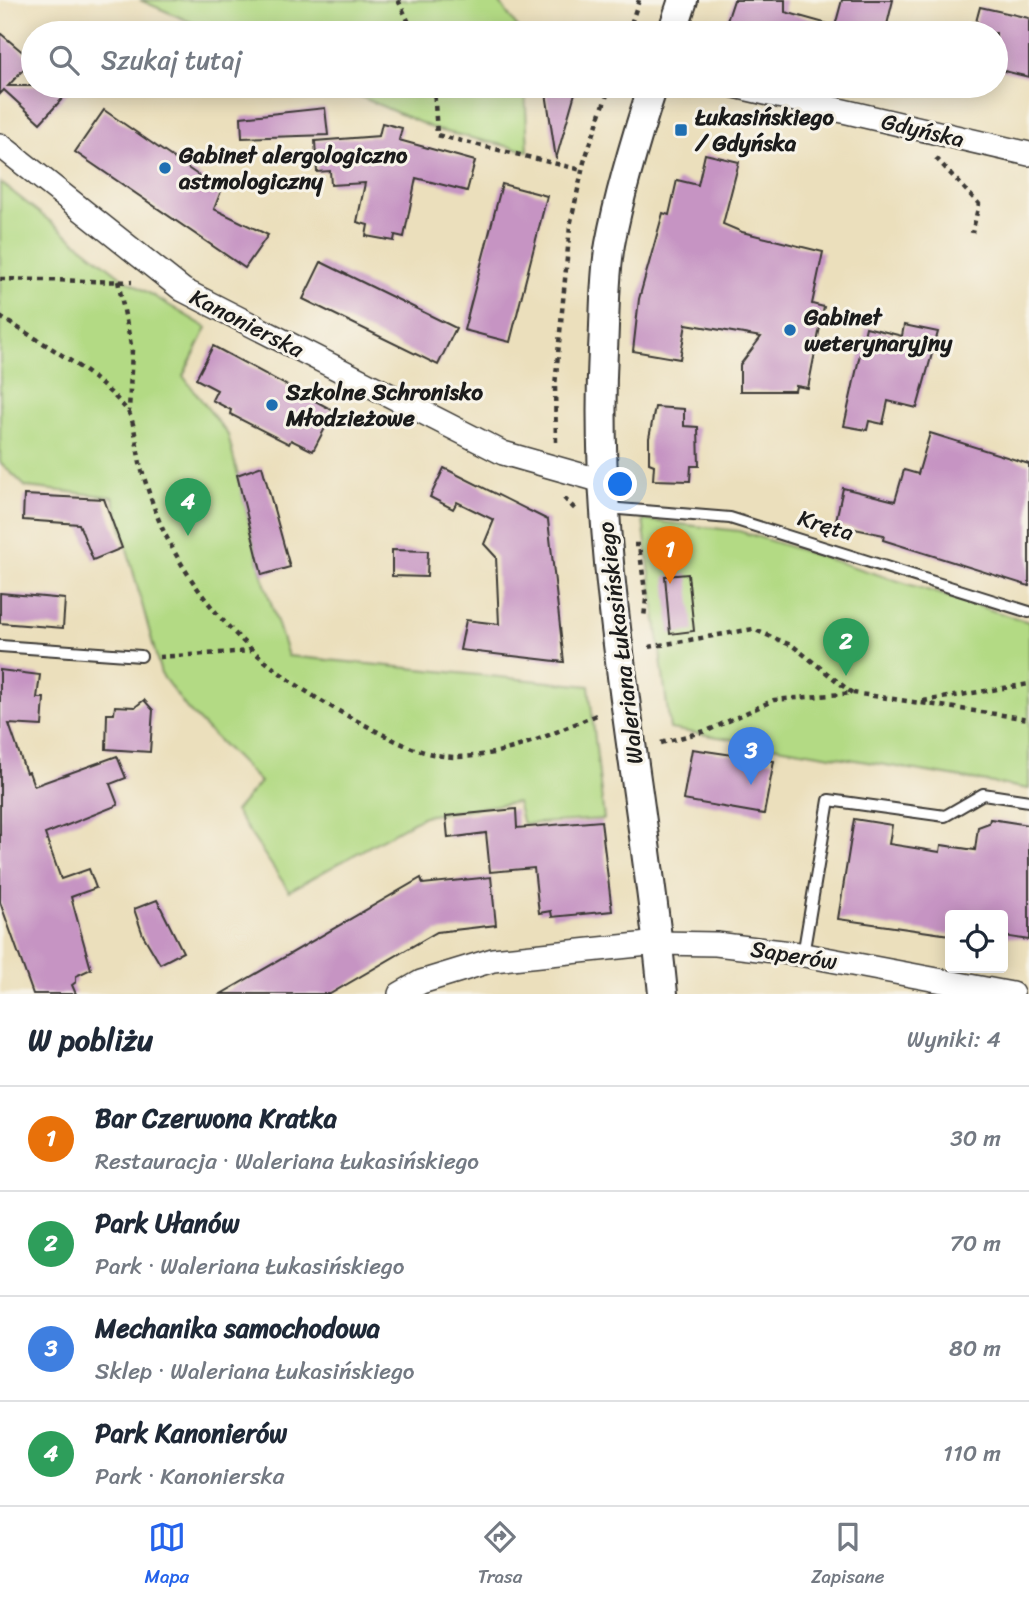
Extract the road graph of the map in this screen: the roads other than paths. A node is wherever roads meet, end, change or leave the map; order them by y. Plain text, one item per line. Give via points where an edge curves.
1 (684, 0) edge
2 (676, 21) edge
3 (649, 98) edge
4 (788, 98) edge
5 (0, 145) edge
6 (1029, 154) edge
7 (603, 494) junction
8 (1029, 612) edge
9 (0, 646) edge
10 (141, 656) dead end
11 (1029, 801) edge
12 (658, 943) junction
13 (803, 955) junction
14 (400, 994) edge
15 (663, 994) edge
16 (1012, 994) edge

1 - 2 street
3 - 7 street, Waleriana Łukasińskiego via 629,158 610,246 601,387
4 - 6 street, Gdyńska
5 - 7 street, Kanonierska via 183,290 503,453 556,470
7 - 8 lane, Kręta via 730,518
7 - 12 street, Waleriana Łukasińskiego
9 - 10 lane
11 - 13 lane via 983,794 945,816 829,800
12 - 13 street, Saperów via 716,944
12 - 14 street, Saperów via 493,960 421,982
12 - 15 street, Waleriana Łukasińskiego
13 - 16 street, Saperów

